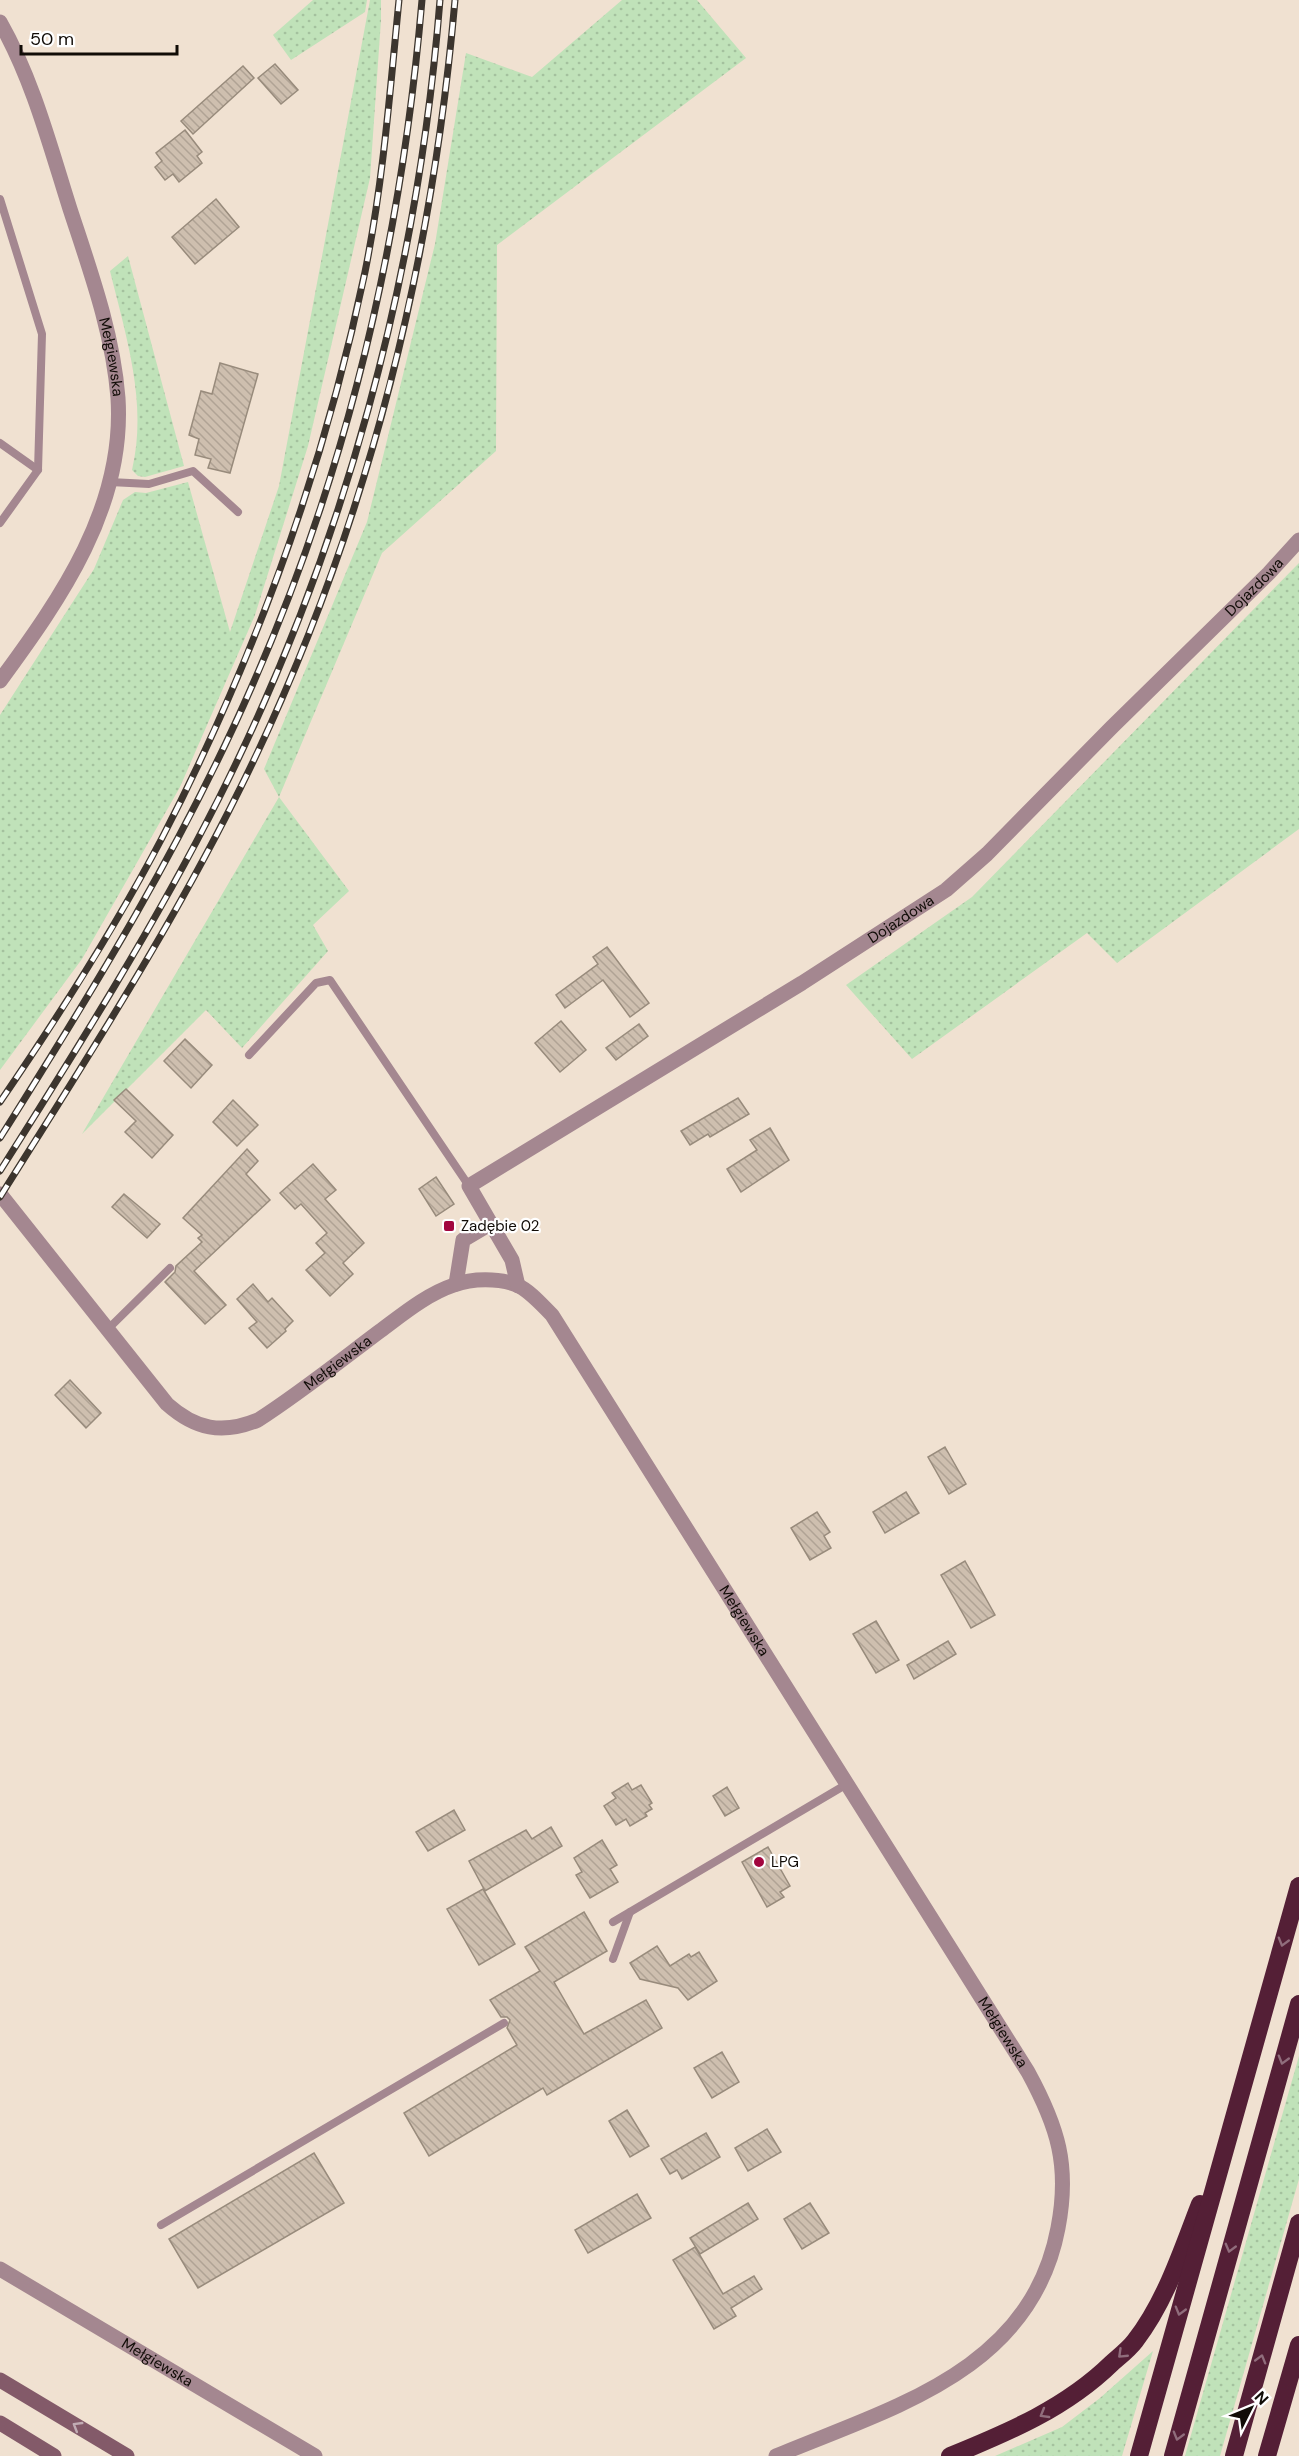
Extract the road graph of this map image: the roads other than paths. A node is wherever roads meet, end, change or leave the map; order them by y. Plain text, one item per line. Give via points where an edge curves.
1 (0, 22) edge
2 (0, 199) edge
3 (0, 443) edge
4 (38, 470) junction
5 (110, 482) junction
6 (238, 512) dead end
7 (0, 523) edge
8 (1299, 540) edge
9 (0, 681) edge
10 (249, 1056) dead end
11 (469, 1186) junction
12 (0, 1194) edge
13 (490, 1224) junction
14 (170, 1268) dead end
15 (456, 1284) junction
16 (518, 1286) junction
17 (107, 1330) junction
18 (847, 1784) junction
19 (1299, 1886) edge
20 (630, 1912) junction
21 (613, 1922) dead end
22 (613, 1959) dead end
23 (1299, 2004) edge
24 (504, 2023) dead end
25 (1235, 2113) junction
26 (1299, 2223) edge
27 (161, 2225) dead end
28 (0, 2269) edge
29 (1299, 2345) edge
30 (0, 2380) edge
31 (1282, 2403) junction
32 (0, 2423) edge
33 (54, 2456) edge
34 (127, 2456) edge
35 (315, 2456) edge
36 (776, 2456) edge
37 (950, 2456) edge
38 (1139, 2456) edge
39 (1173, 2456) edge
40 (1234, 2456) edge
41 (1268, 2456) edge
42 (1280, 2456) edge

1 - 5 street, Mełgiewska via 41,116 109,343 119,423
2 - 4 lane via 42,334
3 - 4 lane
4 - 7 lane
5 - 6 lane via 149,484 193,471
5 - 9 street, Mełgiewska via 99,518 75,568
8 - 11 street, Dojazdowa via 987,854 945,890 802,983
10 - 11 lane via 316,983 330,980
11 - 13 street
12 - 17 street, Mełgiewska
13 - 15 street via 463,1240
13 - 16 street via 512,1260
14 - 17 lane
15 - 16 street, Mełgiewska via 477,1280
15 - 17 street, Mełgiewska via 397,1318 258,1420 235,1428 205,1427 182,1417
16 - 18 street, Mełgiewska via 552,1315
18 - 20 lane
18 - 36 street, Mełgiewska via 1046,2104 1061,2152 1062,2211 1043,2278 1027,2307 992,2349 926,2392
19 -> 25 highway
20 - 21 lane
20 - 22 lane
23 -> 39 highway
24 - 27 lane
25 -> 37 highway via 1177,2262 1134,2342 1093,2382 1062,2403 1026,2424
25 -> 38 highway
40 -> 26 highway
28 - 35 street, Mełgiewska
29 - 31 highway
34 -> 30 main road
31 - 41 highway
31 - 42 highway
32 - 33 main road

